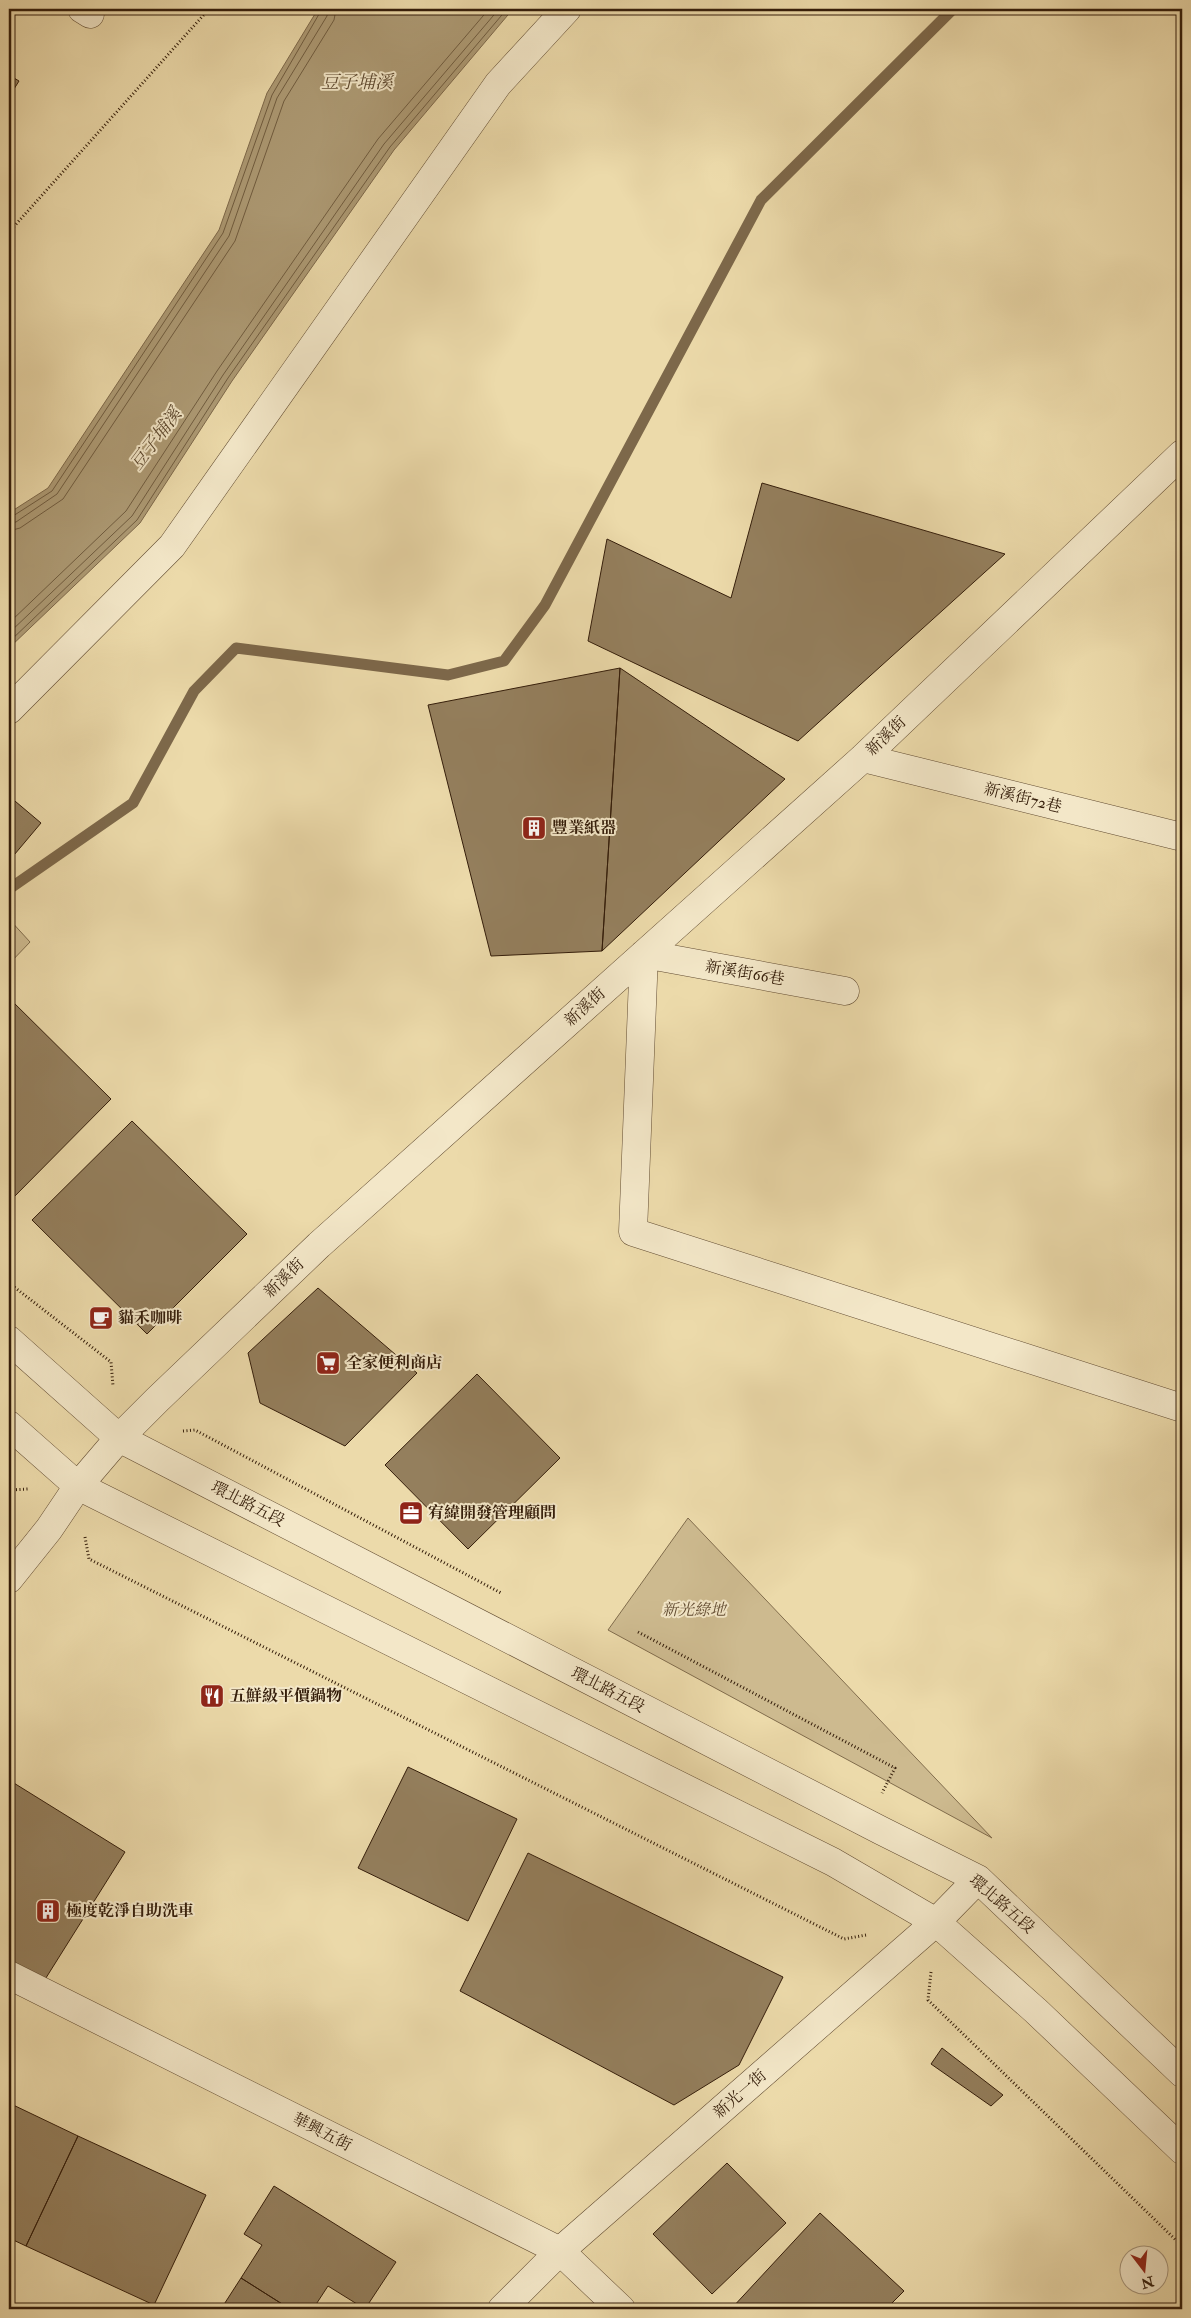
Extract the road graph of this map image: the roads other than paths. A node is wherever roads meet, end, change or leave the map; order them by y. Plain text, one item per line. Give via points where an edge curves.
1 (567, 9) edge
2 (1182, 454) edge
3 (9, 710) edge
4 (863, 758) junction
5 (1182, 837) edge
6 (644, 954) junction
7 (845, 991) dead end
8 (9, 1340) edge
9 (1182, 1408) edge
10 (9, 1425) edge
11 (119, 1438) junction
12 (78, 1486) junction
13 (9, 1579) edge
14 (978, 1879) junction
15 (936, 1922) junction
16 (9, 1975) edge
17 (1182, 2073) edge
18 (1182, 2150) edge
19 (560, 2251) junction
20 (502, 2309) edge
21 (621, 2309) edge

1 - 3 street via 498,84 172,546
2 - 4 street, 新溪街
4 - 5 street, 新溪街72巷
4 - 6 street, 新溪街
6 - 7 street, 新溪街66巷
6 - 9 street via 633,1232
6 - 11 street, 新溪街 via 319,1246
8 - 11 street, 環北路五段
10 - 12 street
11 - 12 street, 新溪街
11 - 14 street, 環北路五段
12 - 13 street, 新溪街
12 - 15 street via 833,1862
14 - 15 street, 新光一街
14 - 17 street, 環北路五段
15 - 18 street via 1036,2011
15 - 19 street, 新光一街
16 - 19 street, 華興五街
19 - 20 street, 新光一街
19 - 21 street, 華興五街

